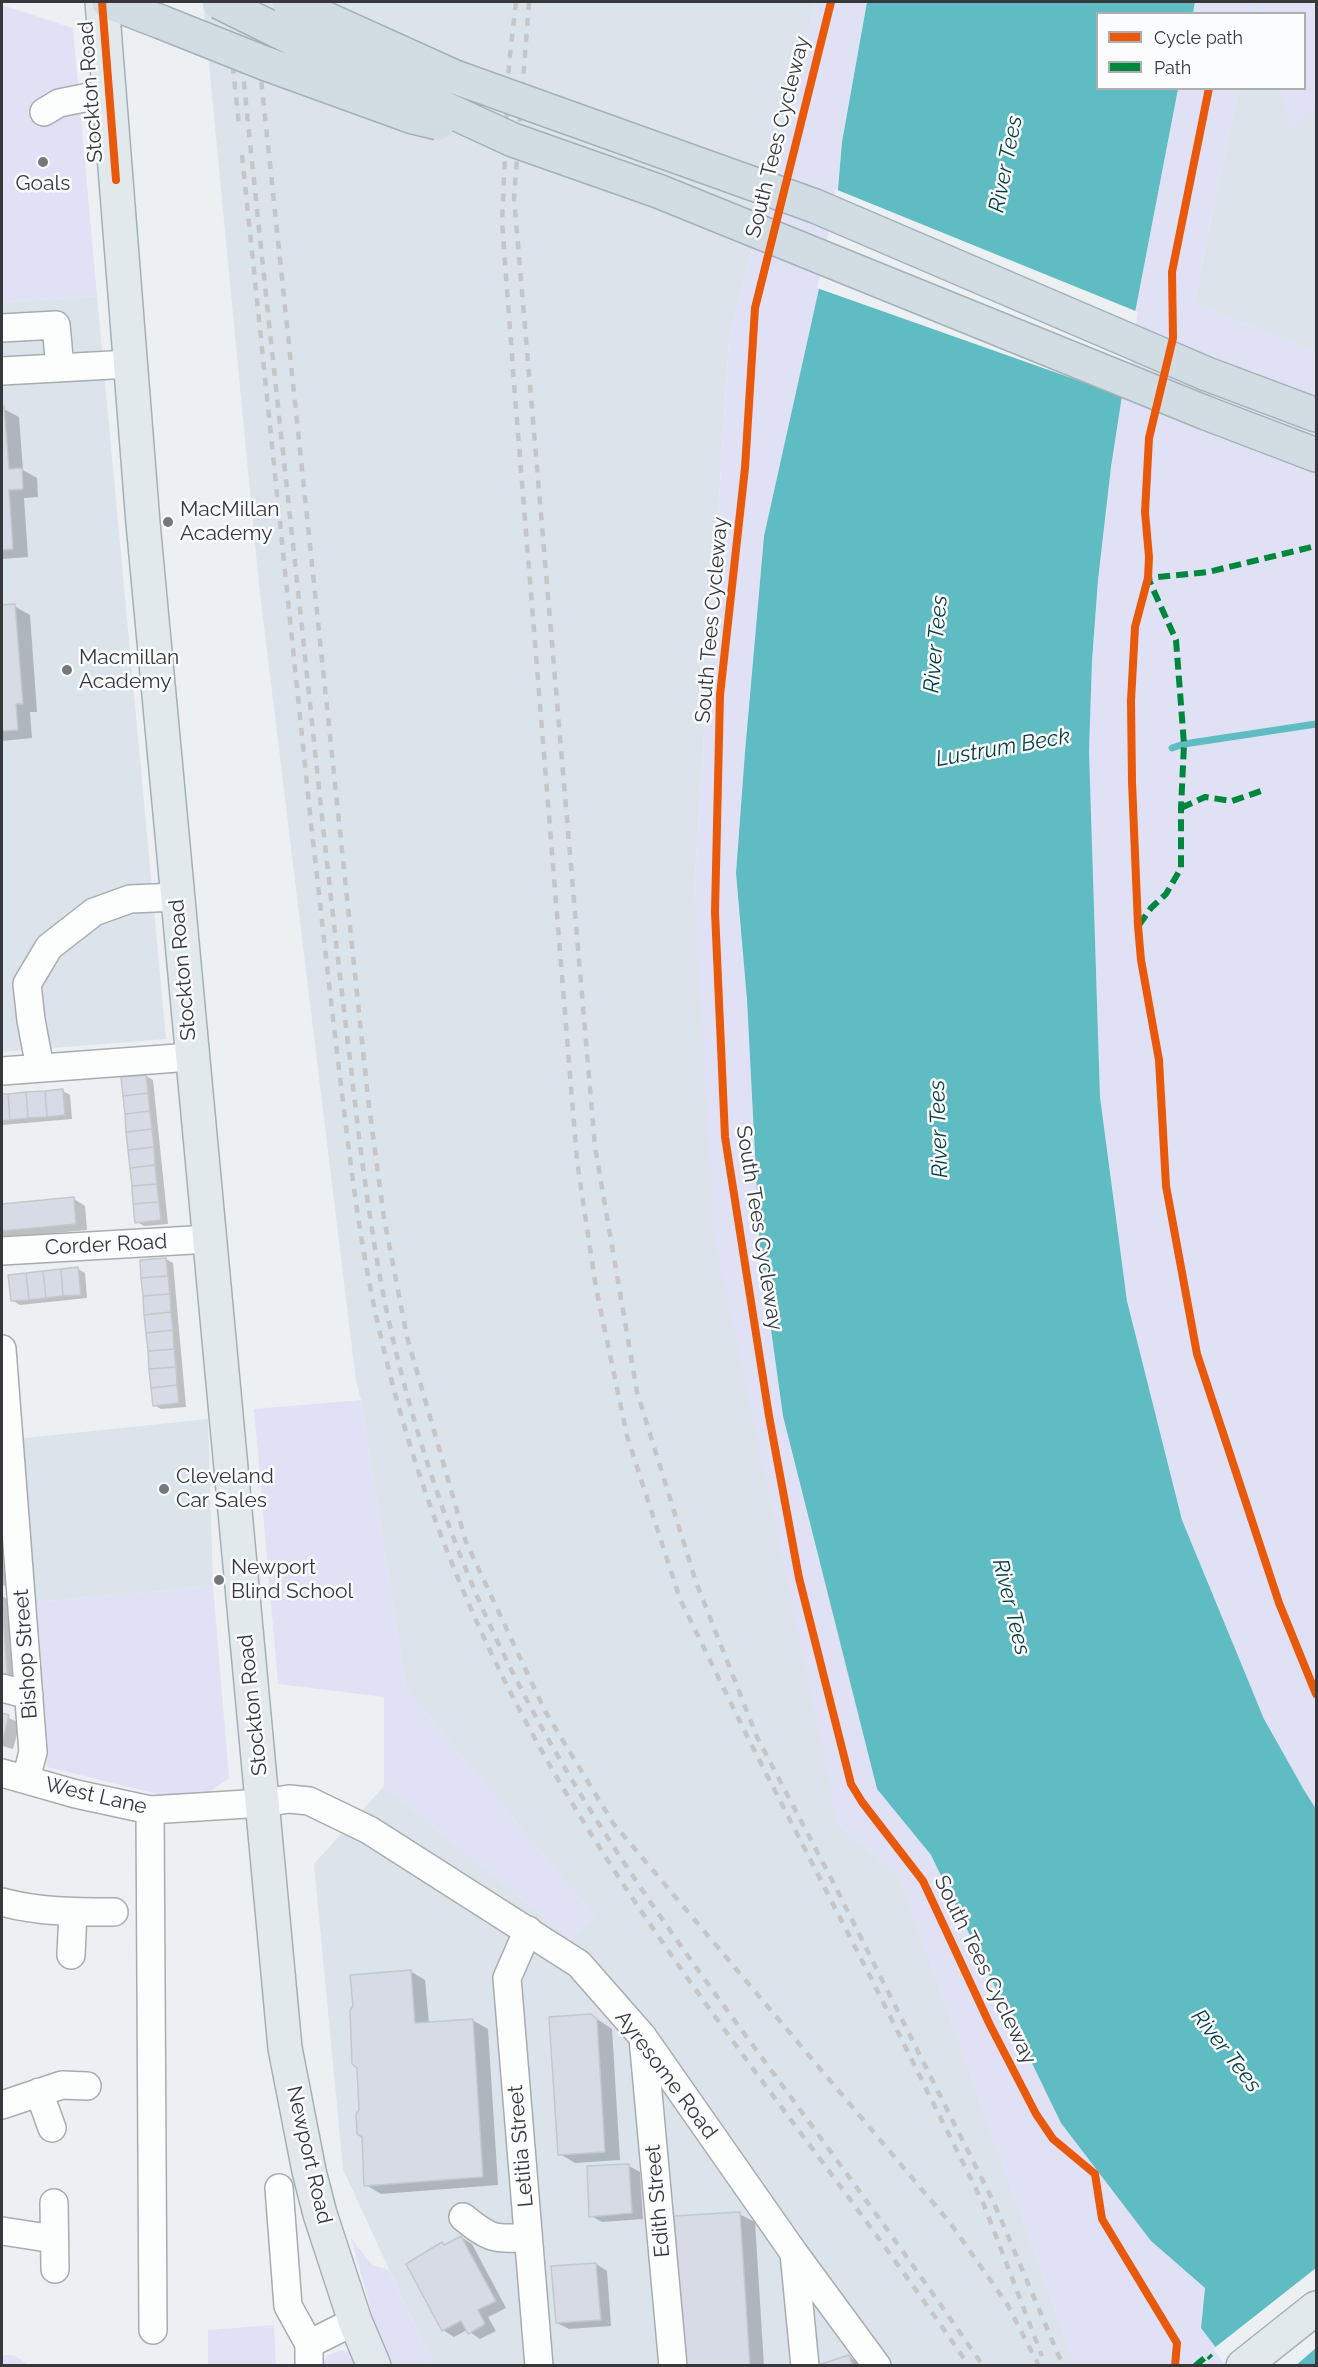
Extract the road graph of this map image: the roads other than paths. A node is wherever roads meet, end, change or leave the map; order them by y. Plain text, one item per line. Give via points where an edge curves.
1 (102, 2) edge
2 (109, 2) edge
3 (219, 2) edge
4 (289, 2) edge
5 (109, 93) junction
6 (44, 111) dead end
7 (513, 140) junction
8 (2, 328) edge
9 (130, 364) junction
10 (60, 368) junction
11 (2, 371) edge
12 (1317, 415) edge
13 (1317, 455) edge
14 (177, 897) junction
15 (191, 1057) junction
16 (40, 1068) junction
17 (2, 1071) edge
18 (210, 1239) junction
19 (2, 1251) edge
20 (2, 1349) edge
21 (11, 1591) edge
22 (2, 1688) edge
23 (29, 1695) junction
24 (14, 1776) edge
25 (263, 1803) junction
26 (150, 1810) junction
27 (2, 1902) edge
28 (73, 1912) junction
29 (114, 1912) dead end
30 (528, 1930) junction
31 (273, 1938) joint
32 (71, 1954) dead end
33 (643, 2037) junction
34 (87, 2086) dead end
35 (39, 2092) junction
36 (2, 2105) edge
37 (52, 2128) dead end
38 (279, 2188) dead end
39 (54, 2202) dead end
40 (463, 2217) dead end
41 (2, 2231) edge
42 (528, 2237) junction
43 (54, 2239) junction
44 (794, 2253) junction
45 (55, 2269) dead end
46 (1317, 2308) edge
47 (355, 2321) junction
48 (153, 2330) dead end
49 (309, 2355) edge
50 (374, 2366) edge
51 (539, 2366) edge
52 (673, 2366) edge
53 (805, 2366) edge
54 (877, 2366) edge
55 (1243, 2366) edge

1 - 5 main road, Stockton Road
2 - 7 highway, bridge via 413,117
3 - 7 highway, bridge
4 - 12 highway, bridge via 455,77 815,206 1207,374
5 - 6 street via 59,103
5 - 9 main road, Stockton Road
7 - 13 highway, bridge via 658,191
8 - 10 street via 56,325
9 - 10 street
9 - 14 main road, Stockton Road
10 - 11 street
14 - 15 main road, Stockton Road
14 - 16 street via 130,899 94,912 50,947 27,984
15 - 16 street
15 - 18 main road, Stockton Road
16 - 17 street
18 - 19 street, Corder Road
18 - 25 main road, Stockton Road
20 - 21 street, Bishop Street
21 - 23 street, Bishop Street
22 - 23 street
23 - 24 street, Bishop Street via 33,1752
24 - 26 street, West Lane
25 - 26 street, West Lane
25 - 30 street, Ayresome Road via 309,1801 369,1830
25 - 31 main road, Stockton Road
26 - 48 street
27 - 28 street via 23,1908
28 - 29 street
28 - 32 street
30 - 33 street, Ayresome Road via 579,1964
30 - 42 street, Letitia Street via 507,1978
31 - 47 main road, Newport Road via 285,2048 309,2171
33 - 44 street, Ayresome Road
33 - 52 street, Edith Street
34 - 35 street via 62,2085
35 - 36 street
35 - 37 street
38 - 49 street, Newport Road via 288,2306
39 - 43 street
40 - 42 street via 484,2234 500,2240
41 - 43 street
42 - 51 street, Letitia Street
43 - 45 street
44 - 53 street
44 - 54 street, Ayresome Road
46 - 55 main road
47 - 49 street
47 - 50 main road, Newport Road

